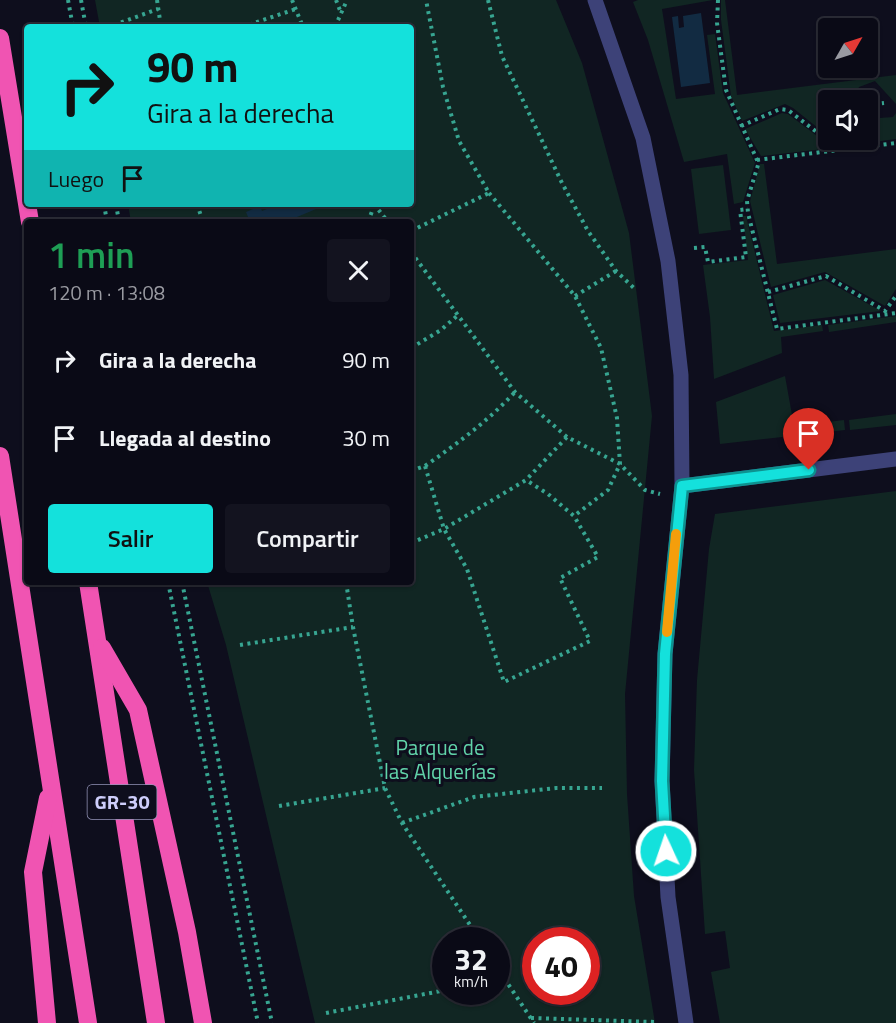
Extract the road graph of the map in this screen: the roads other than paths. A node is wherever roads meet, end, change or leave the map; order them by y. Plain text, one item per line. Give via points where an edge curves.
1 (595, 0) edge
2 (0, 39) edge
3 (24, 185) edge
4 (0, 456) edge
5 (896, 459) edge
6 (682, 486) junction
7 (88, 585) edge
8 (96, 637) junction
9 (50, 787) junction
10 (47, 1023) edge
11 (88, 1023) edge
12 (156, 1023) edge
13 (203, 1023) edge
14 (686, 1023) edge

1 - 6 street via 643,138 669,261 681,375
2 - 3 highway
4 - 9 highway
5 - 6 street
6 - 14 street via 665,654 662,781 668,897
7 - 8 highway, GR-30
8 - 12 highway, GR-30
8 - 13 highway via 138,710
9 - 10 highway via 33,872
9 - 11 highway

